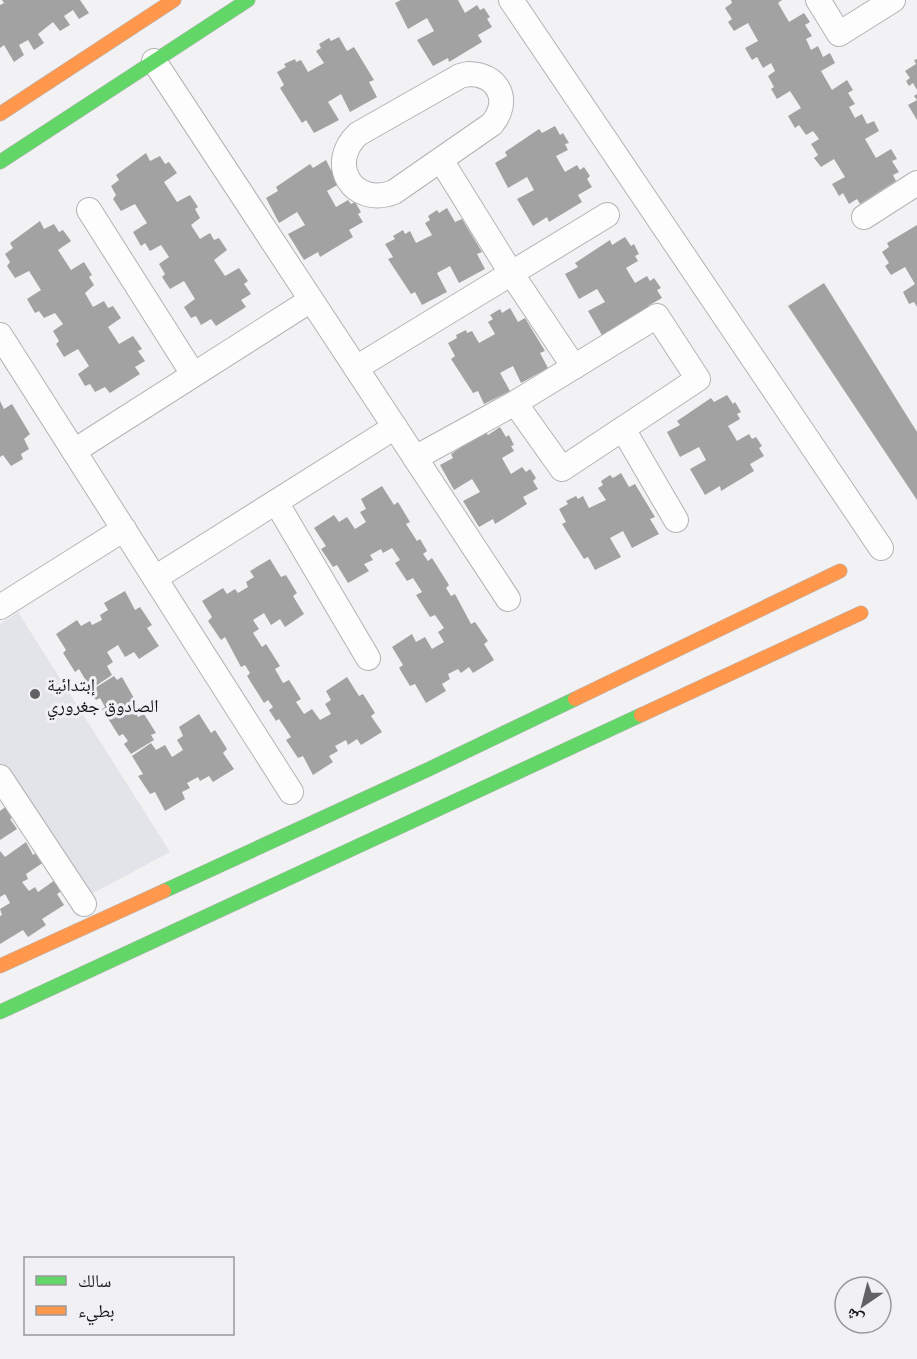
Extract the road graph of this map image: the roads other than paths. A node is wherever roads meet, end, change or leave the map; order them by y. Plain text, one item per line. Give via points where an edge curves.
1 (174, 0) edge
2 (248, 0) edge
3 (511, 0) edge
4 (818, 0) edge
5 (893, 0) edge
6 (154, 61) junction
7 (0, 114) edge
8 (441, 160) junction
9 (0, 162) edge
10 (917, 183) edge
11 (89, 210) dead end
12 (607, 215) dead end
13 (864, 217) dead end
14 (511, 273) junction
15 (311, 300) junction
16 (3, 348) edge
17 (574, 367) junction
18 (356, 368) junction
19 (193, 374) junction
20 (515, 403) junction
21 (395, 427) junction
22 (622, 429) junction
23 (74, 451) junction
24 (415, 458) junction
25 (276, 502) junction
26 (676, 520) dead end
27 (124, 529) junction
28 (882, 548) dead end
29 (840, 571) dead end
30 (155, 578) junction
31 (508, 599) dead end
32 (0, 607) edge
33 (861, 613) dead end
34 (368, 658) dead end
35 (0, 777) edge
36 (291, 792) dead end
37 (84, 904) dead end
38 (0, 966) edge
39 (0, 1012) edge

1 - 7 street
2 - 6 street
3 - 28 street
4 - 5 street via 839,34
6 - 9 street
6 - 15 street
8 - 8 street via 384,196 363,194 355,188 344,171 343,160 345,150 358,134 460,76 486,77 499,89 498,117
8 - 14 street
10 - 13 street
11 - 19 street
12 - 14 street
14 - 17 street
14 - 18 street
15 - 18 street
15 - 19 street
16 - 23 street
17 - 20 street
17 - 22 street via 657,316 698,379
18 - 21 street
19 - 23 street
20 - 22 street via 562,469
20 - 24 street
21 - 24 street
21 - 25 street
22 - 26 street
23 - 27 street
24 - 31 street
25 - 30 street
25 - 34 street
27 - 30 street
27 - 32 street
29 - 38 street via 427,770
30 - 36 street
33 - 39 street
35 - 37 street

